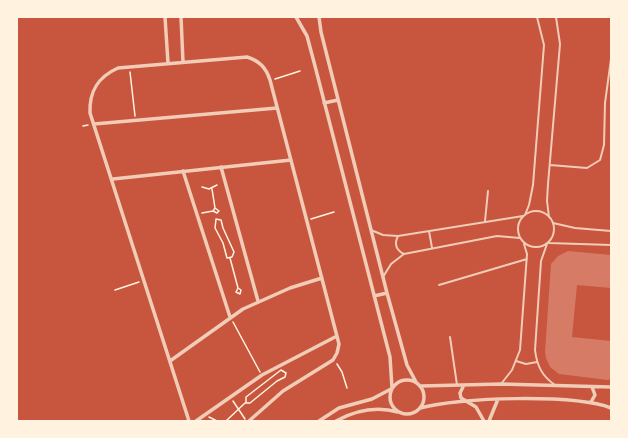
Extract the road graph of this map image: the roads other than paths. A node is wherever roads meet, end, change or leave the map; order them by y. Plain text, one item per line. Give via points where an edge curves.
1 (165, 17) edge
2 (181, 17) edge
3 (296, 17) edge
4 (319, 17) edge
5 (537, 17) edge
6 (556, 17) edge
7 (611, 59) edge
8 (183, 62) junction
9 (168, 63) junction
10 (338, 100) junction
11 (324, 103) junction
12 (277, 108) junction
13 (94, 124) junction
14 (291, 160) junction
15 (550, 165) junction
16 (221, 167) junction
17 (183, 171) junction
18 (113, 179) junction
19 (488, 191) dead end
20 (524, 216) junction
21 (549, 217) junction
22 (485, 222) junction
23 (553, 223) junction
24 (370, 229) junction
25 (429, 231) junction
26 (611, 231) edge
27 (398, 236) junction
28 (520, 238) junction
29 (548, 243) junction
30 (524, 244) junction
31 (611, 245) edge
32 (432, 248) junction
33 (404, 254) junction
34 (527, 260) junction
35 (383, 277) junction
36 (322, 278) junction
37 (439, 285) dead end
38 (387, 293) junction
39 (374, 296) junction
40 (258, 301) junction
41 (230, 317) junction
42 (337, 336) junction
43 (450, 337) dead end
44 (170, 361) junction
45 (516, 361) junction
46 (537, 362) junction
47 (416, 382) junction
48 (501, 384) junction
49 (555, 385) junction
50 (421, 386) junction
51 (458, 386) junction
52 (464, 386) junction
53 (592, 387) junction
54 (611, 387) edge
55 (392, 389) junction
56 (498, 399) junction
57 (469, 402) junction
58 (591, 402) junction
59 (420, 408) junction
60 (611, 408) edge
61 (400, 412) junction
62 (189, 421) edge
63 (196, 421) edge
64 (247, 421) edge
65 (319, 421) edge
66 (336, 421) edge
67 (484, 421) edge
68 (489, 421) edge

1 - 9 street
2 - 8 street
3 - 11 street via 307,36
4 - 10 street
5 - 20 lane via 542,33 543,57 533,185
6 - 15 lane via 560,44
7 - 15 lane via 605,103 604,145 600,160 587,168
8 - 9 street
8 - 12 street via 247,57 256,60 264,67 270,80
9 - 13 street via 129,66 107,73 96,85 90,101 90,113
10 - 11 street
10 - 24 street
11 - 39 street
12 - 13 street
12 - 14 street
13 - 18 street
14 - 16 street
14 - 36 street
15 - 21 lane via 547,201
16 - 17 street
16 - 40 street
17 - 18 street
17 - 41 street
18 - 44 street
19 - 22 lane
20 - 21 lane via 538,211
20 - 22 lane
20 - 28 lane via 517,229
21 - 23 lane
22 - 25 lane
23 - 26 lane
23 - 29 lane via 554,235
24 - 27 lane via 383,235
24 - 35 street
25 - 27 lane
25 - 32 lane
27 - 33 lane via 395,244
28 - 30 lane
28 - 32 lane via 497,236
29 - 30 lane via 538,248
29 - 31 lane
29 - 46 lane via 542,261 535,350
30 - 34 lane via 528,254
32 - 33 lane
33 - 35 lane via 391,264
34 - 37 lane
34 - 45 lane via 520,350
35 - 38 street
36 - 40 street
36 - 42 street
38 - 39 street
38 - 47 street via 407,365
39 - 55 street via 390,357
40 - 41 street
41 - 44 street
42 - 63 street via 262,375
42 - 64 street via 338,353 333,360 283,391
43 - 51 lane
44 - 62 street
45 - 46 lane via 526,364
45 - 48 lane
46 - 49 lane via 547,379
47 - 50 street
47 - 55 street via 406,380 396,384
48 - 49 street
48 - 52 street
49 - 53 street
50 - 51 street
50 - 59 street via 424,401
51 - 52 street
52 - 57 street via 460,393 461,398
53 - 54 street
53 - 58 street via 595,395
55 - 61 street via 390,400
55 - 65 street via 372,399 339,408
56 - 57 street
56 - 58 street
56 - 68 street
57 - 59 street via 438,403
57 - 67 street via 476,406
58 - 60 street
59 - 61 street via 407,414
61 - 66 street via 370,409

